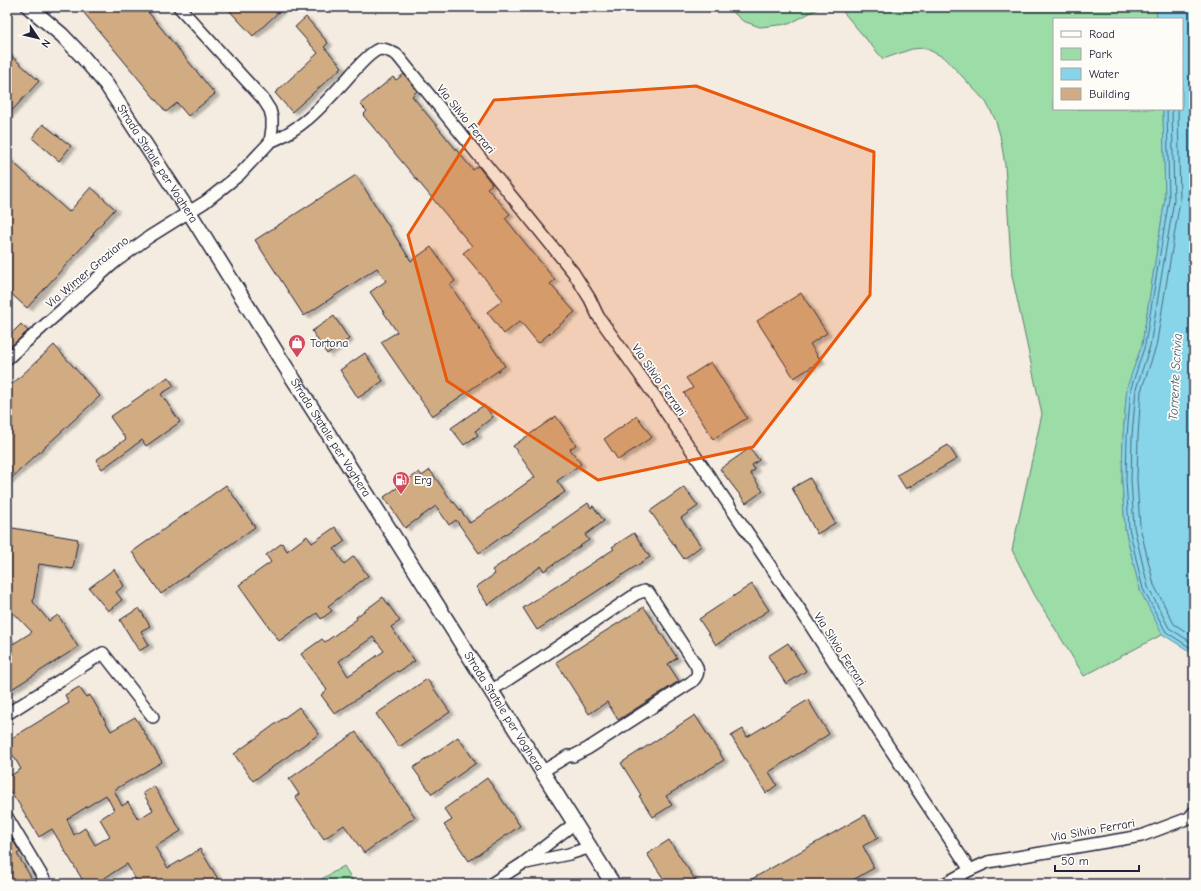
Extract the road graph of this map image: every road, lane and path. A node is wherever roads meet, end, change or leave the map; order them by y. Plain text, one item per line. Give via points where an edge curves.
1 (29, 7) edge
2 (179, 7) edge
3 (270, 142) junction
4 (189, 212) junction
5 (7, 359) edge
6 (492, 690) junction
7 (7, 714) edge
8 (153, 716) dead end
9 (543, 771) junction
10 (1194, 812) edge
11 (7, 816) edge
12 (575, 823) junction
13 (591, 847) junction
14 (522, 864) junction
15 (970, 870) junction
16 (47, 884) edge
17 (491, 884) edge
18 (614, 884) edge
19 (944, 884) edge

1 - 4 main road, Strada Statale per Voghera via 62,35 106,84
2 - 3 street via 270,110
3 - 4 street, Via Wimer Graziano via 239,175
3 - 15 street, Via Silvio Ferrari via 299,127 377,50 384,49 397,55 573,272 598,316 803,614
4 - 5 street, Via Wimer Graziano via 114,263
4 - 6 main road, Strada Statale per Voghera
6 - 9 main road, Strada Statale per Voghera
6 - 9 street via 644,591 649,593 696,665 697,676 693,682 587,749 568,756
7 - 8 street via 103,653
9 - 12 main road, Strada Statale per Voghera
10 - 15 street, Via Silvio Ferrari via 1189,818 1141,836 988,862
11 - 16 street
12 - 13 main road, Strada Statale per Voghera
12 - 14 street
13 - 14 street
13 - 18 main road, Strada Statale per Voghera
14 - 17 street
15 - 19 street, Via Silvio Ferrari

